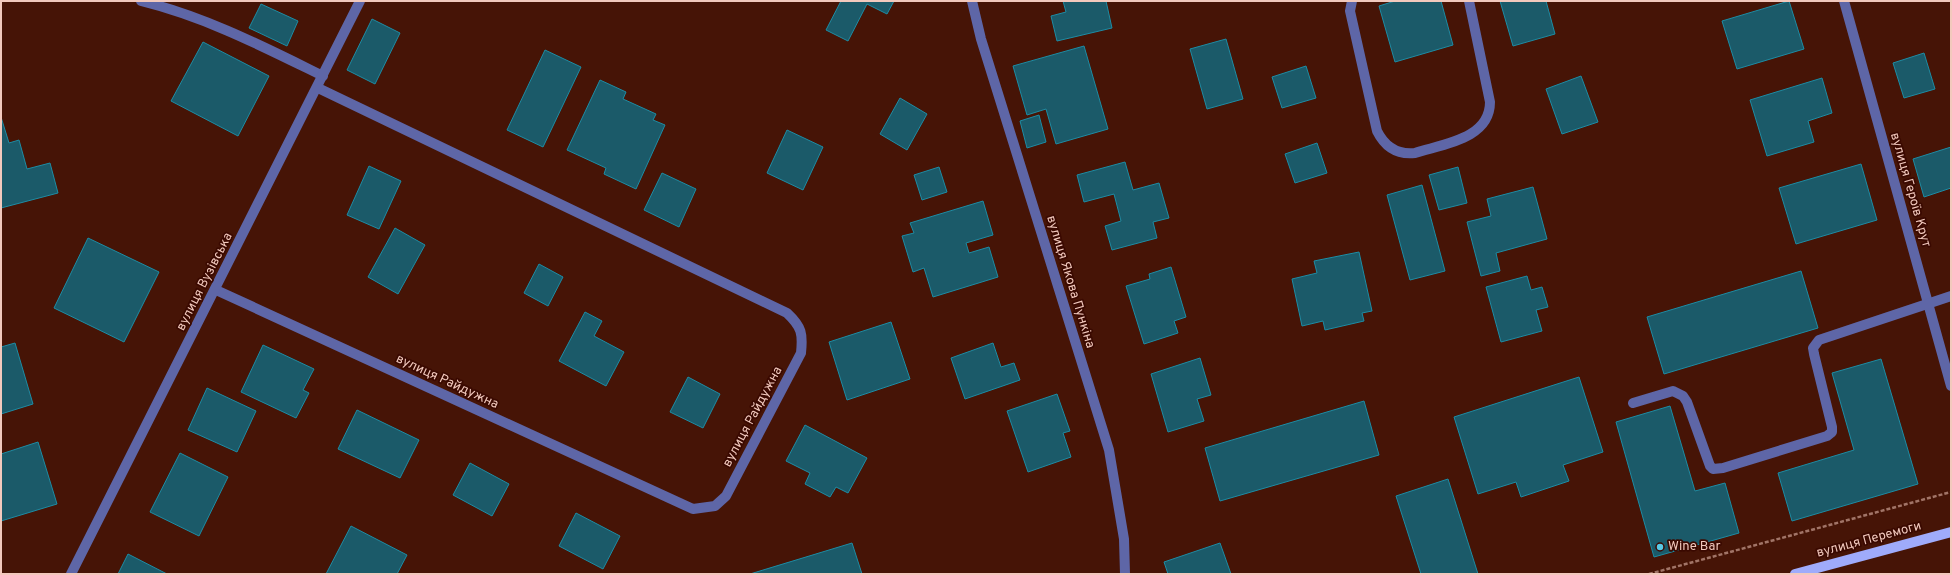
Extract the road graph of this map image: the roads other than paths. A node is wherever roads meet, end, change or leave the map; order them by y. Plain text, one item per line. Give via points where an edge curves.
1 (141, 1) edge
2 (360, 1) edge
3 (972, 1) edge
4 (1352, 1) edge
5 (1469, 1) edge
6 (1844, 1) edge
7 (323, 76) junction
8 (318, 88) junction
9 (216, 290) junction
10 (1951, 296) edge
11 (1928, 303) junction
12 (1951, 386) edge
13 (1632, 403) dead end
14 (1951, 532) edge
15 (70, 574) edge
16 (1125, 574) edge
17 (1794, 574) edge

1 - 7 street via 167,7 219,26
2 - 7 street, вулиця Вузівська
3 - 16 street, вулиця Якова Пункіна via 981,39 1109,450 1124,539
4 - 5 street via 1350,11 1377,131 1380,138 1392,149 1407,154 1472,135 1488,117 1490,102
6 - 11 street, вулиця Героїв Крут
7 - 8 street, вулиця Вузівська
8 - 9 street, вулиця Вузівська
8 - 9 street, вулиця Райдужна via 788,313 801,330 801,353 726,496 715,506 693,509
9 - 15 street, вулиця Вузівська
10 - 11 street
11 - 12 street, вулиця Героїв Крут
11 - 13 street via 1819,340 1815,344 1814,354 1832,427 1832,432 1827,436 1713,469 1683,396 1673,390
14 - 17 main road, вулиця Перемоги

